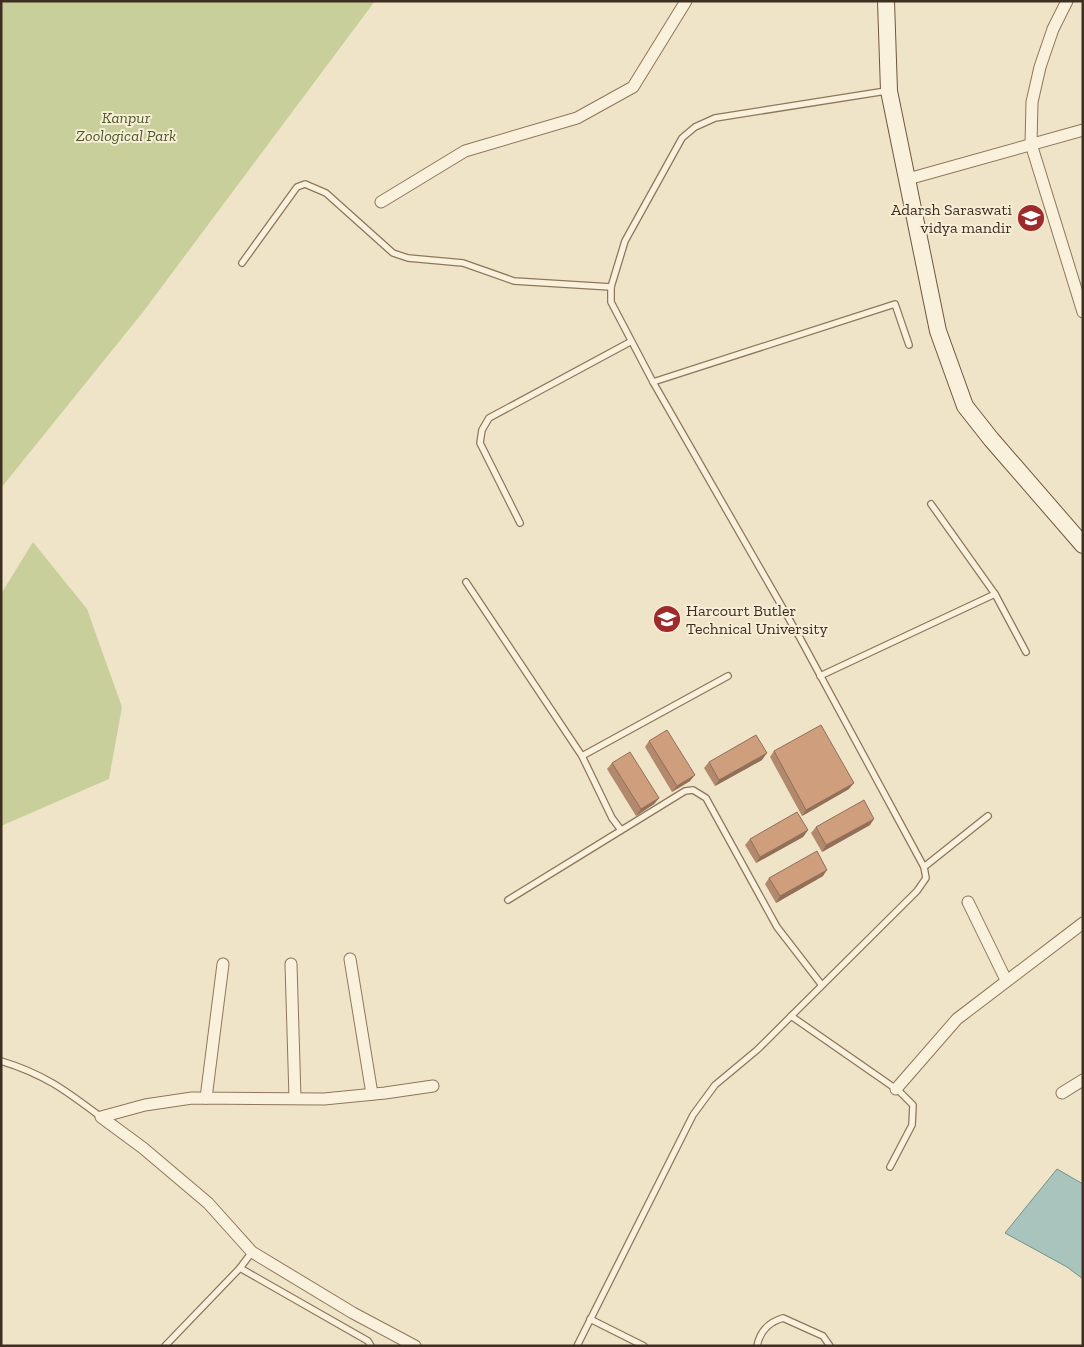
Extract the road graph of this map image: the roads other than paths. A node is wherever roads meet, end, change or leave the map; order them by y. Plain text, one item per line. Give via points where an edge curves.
1 (686, 1) edge
2 (886, 1) edge
3 (1066, 1) edge
4 (889, 91) junction
5 (1083, 130) edge
6 (1031, 144) junction
7 (908, 179) junction
8 (381, 202) dead end
9 (242, 263) dead end
10 (611, 287) junction
11 (1080, 298) edge
12 (1083, 312) edge
13 (630, 342) junction
14 (909, 345) dead end
15 (653, 382) junction
16 (931, 504) dead end
17 (520, 523) dead end
18 (1083, 545) edge
19 (466, 582) dead end
20 (995, 594) junction
21 (1026, 652) dead end
22 (728, 676) dead end
23 (820, 676) junction
24 (582, 756) junction
25 (988, 816) dead end
26 (621, 830) junction
27 (924, 867) junction
28 (508, 900) dead end
29 (968, 902) dead end
30 (1083, 922) edge
31 (350, 959) dead end
32 (223, 964) dead end
33 (291, 964) dead end
34 (1006, 980) junction
35 (821, 984) junction
36 (790, 1016) junction
37 (1, 1061) edge
38 (1083, 1080) edge
39 (433, 1086) dead end
40 (896, 1089) junction
41 (372, 1094) junction
42 (1062, 1094) dead end
43 (206, 1098) junction
44 (295, 1098) junction
45 (101, 1116) junction
46 (890, 1166) dead end
47 (252, 1252) junction
48 (240, 1268) junction
49 (590, 1319) junction
50 (165, 1346) edge
51 (371, 1346) edge
52 (415, 1346) edge
53 (577, 1346) edge
54 (644, 1346) edge
55 (758, 1346) edge
56 (830, 1346) edge

1 - 8 street via 632,87 577,118 465,151
2 - 4 street
3 - 6 street via 1040,67 1032,102
4 - 7 street
4 - 10 lane via 716,118 695,127 682,138 625,241
5 - 6 street
6 - 7 street
6 - 11 street
7 - 18 street via 938,330 965,406
9 - 10 lane via 297,187 305,184 326,193 393,253 408,258 463,263 514,281
10 - 13 lane via 611,302
11 - 12 street
13 - 15 lane
13 - 17 lane via 489,418 482,430 480,443
14 - 15 lane via 895,304
15 - 23 lane
16 - 20 lane
19 - 24 lane
20 - 21 lane
20 - 23 lane
22 - 24 lane
23 - 27 lane
24 - 26 lane
25 - 27 lane
26 - 28 lane
26 - 35 lane via 685,791 701,794 777,927
27 - 35 lane via 926,878 917,891
29 - 34 street
30 - 34 street
31 - 41 street
32 - 43 street
33 - 44 street
34 - 40 street via 957,1019
35 - 36 lane
36 - 40 lane
36 - 49 lane via 757,1050 715,1085 693,1115
37 - 45 lane via 25,1068 57,1084
38 - 42 street
39 - 41 street
40 - 46 lane via 912,1105 914,1115
41 - 44 street
43 - 44 street
43 - 45 street via 145,1105
45 - 47 street via 208,1203
47 - 48 lane
47 - 52 street
48 - 50 lane
48 - 51 lane via 368,1341
49 - 53 lane
49 - 54 lane
55 - 56 lane via 764,1329 771,1322 783,1318 823,1336

